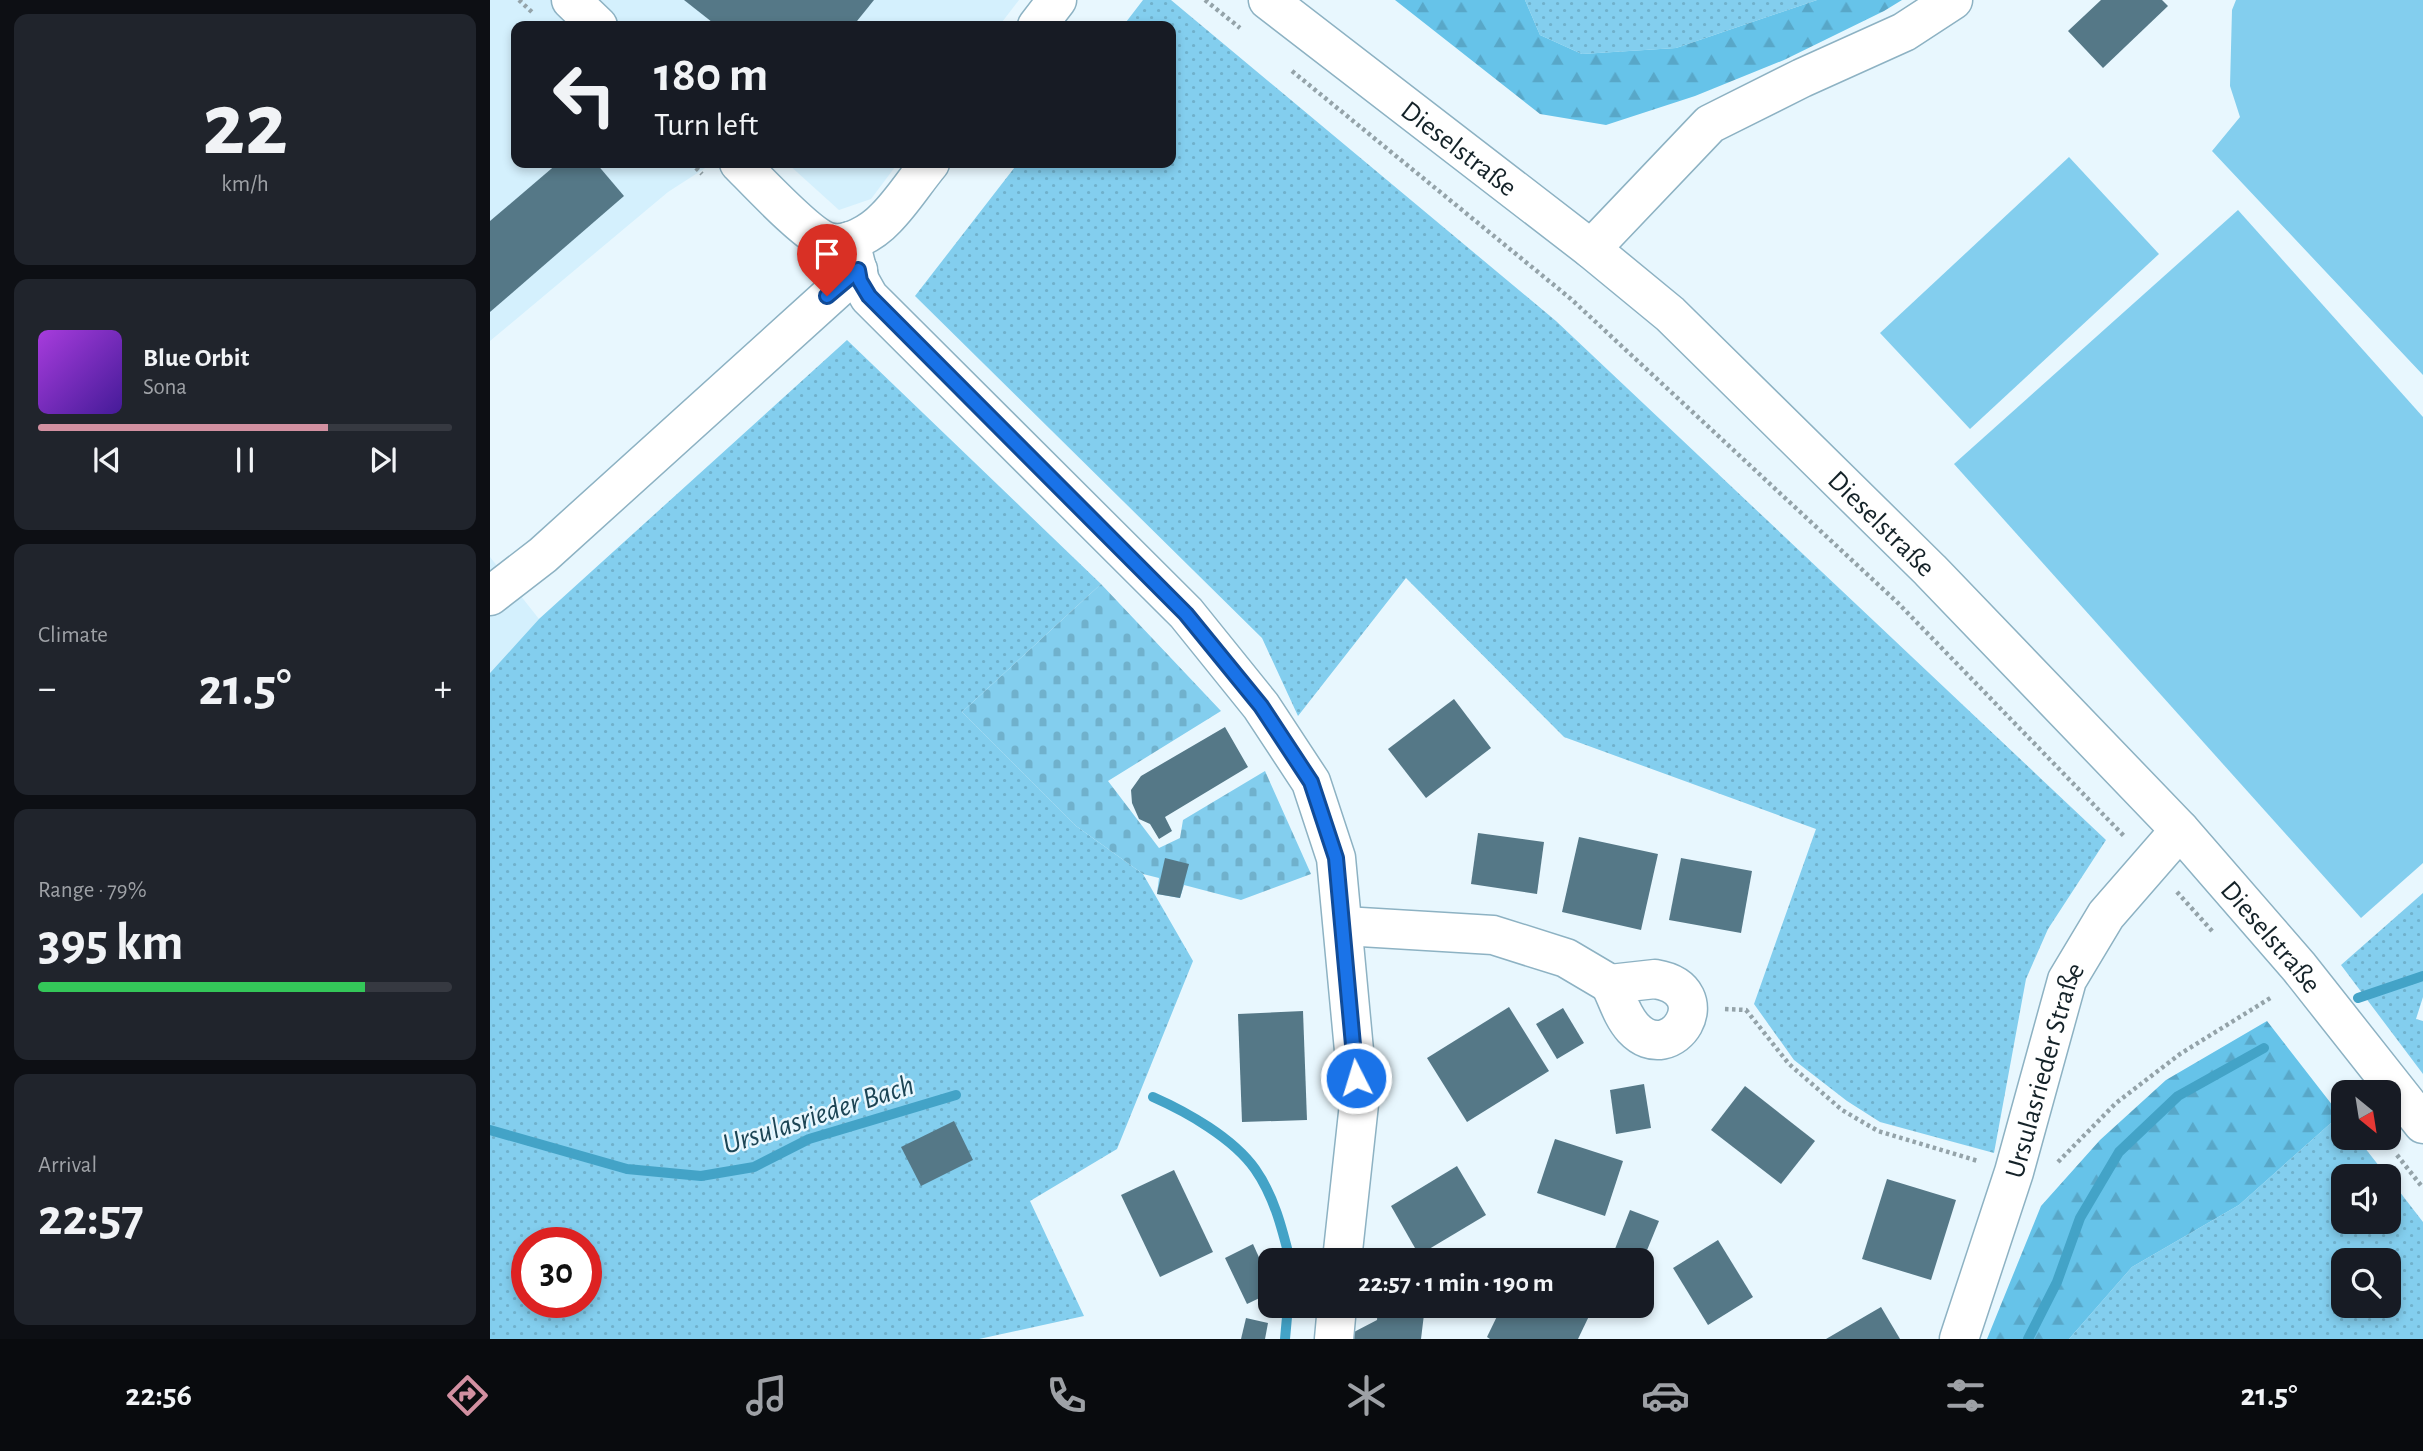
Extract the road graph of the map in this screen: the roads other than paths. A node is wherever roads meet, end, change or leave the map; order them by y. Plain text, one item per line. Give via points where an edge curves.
1 (571, 0) edge
2 (1057, 0) edge
3 (1268, 0) edge
4 (1953, 0) edge
5 (593, 21) edge
6 (1041, 21) edge
7 (744, 168) edge
8 (926, 168) edge
9 (1591, 250) junction
10 (854, 255) junction
11 (490, 596) edge
12 (2180, 830) junction
13 (1344, 926) junction
14 (1610, 984) junction
15 (2423, 1124) edge
16 (1343, 1248) edge
17 (1336, 1318) edge
18 (1334, 1339) edge
19 (1959, 1339) edge

1 - 5 street
2 - 6 street
3 - 9 street, Dieselstraße
4 - 9 street via 1904,32 1710,124
7 - 10 street via 812,234
8 - 10 street
9 - 12 street, Dieselstraße via 1670,314 1930,570
10 - 11 street via 543,555
10 - 13 street via 869,296 1186,614 1261,706 1311,782 1336,858
12 - 15 street, Dieselstraße via 2300,967
12 - 19 street, Ursulasrieder Straße via 2106,915 2067,980 2032,1171
13 - 14 street via 1493,935 1566,958
13 - 16 street via 1359,1104
14 - 14 street via 1671,981 1683,992 1689,1008 1686,1023 1676,1035 1661,1041 1645,1038 1624,1015
17 - 18 street

